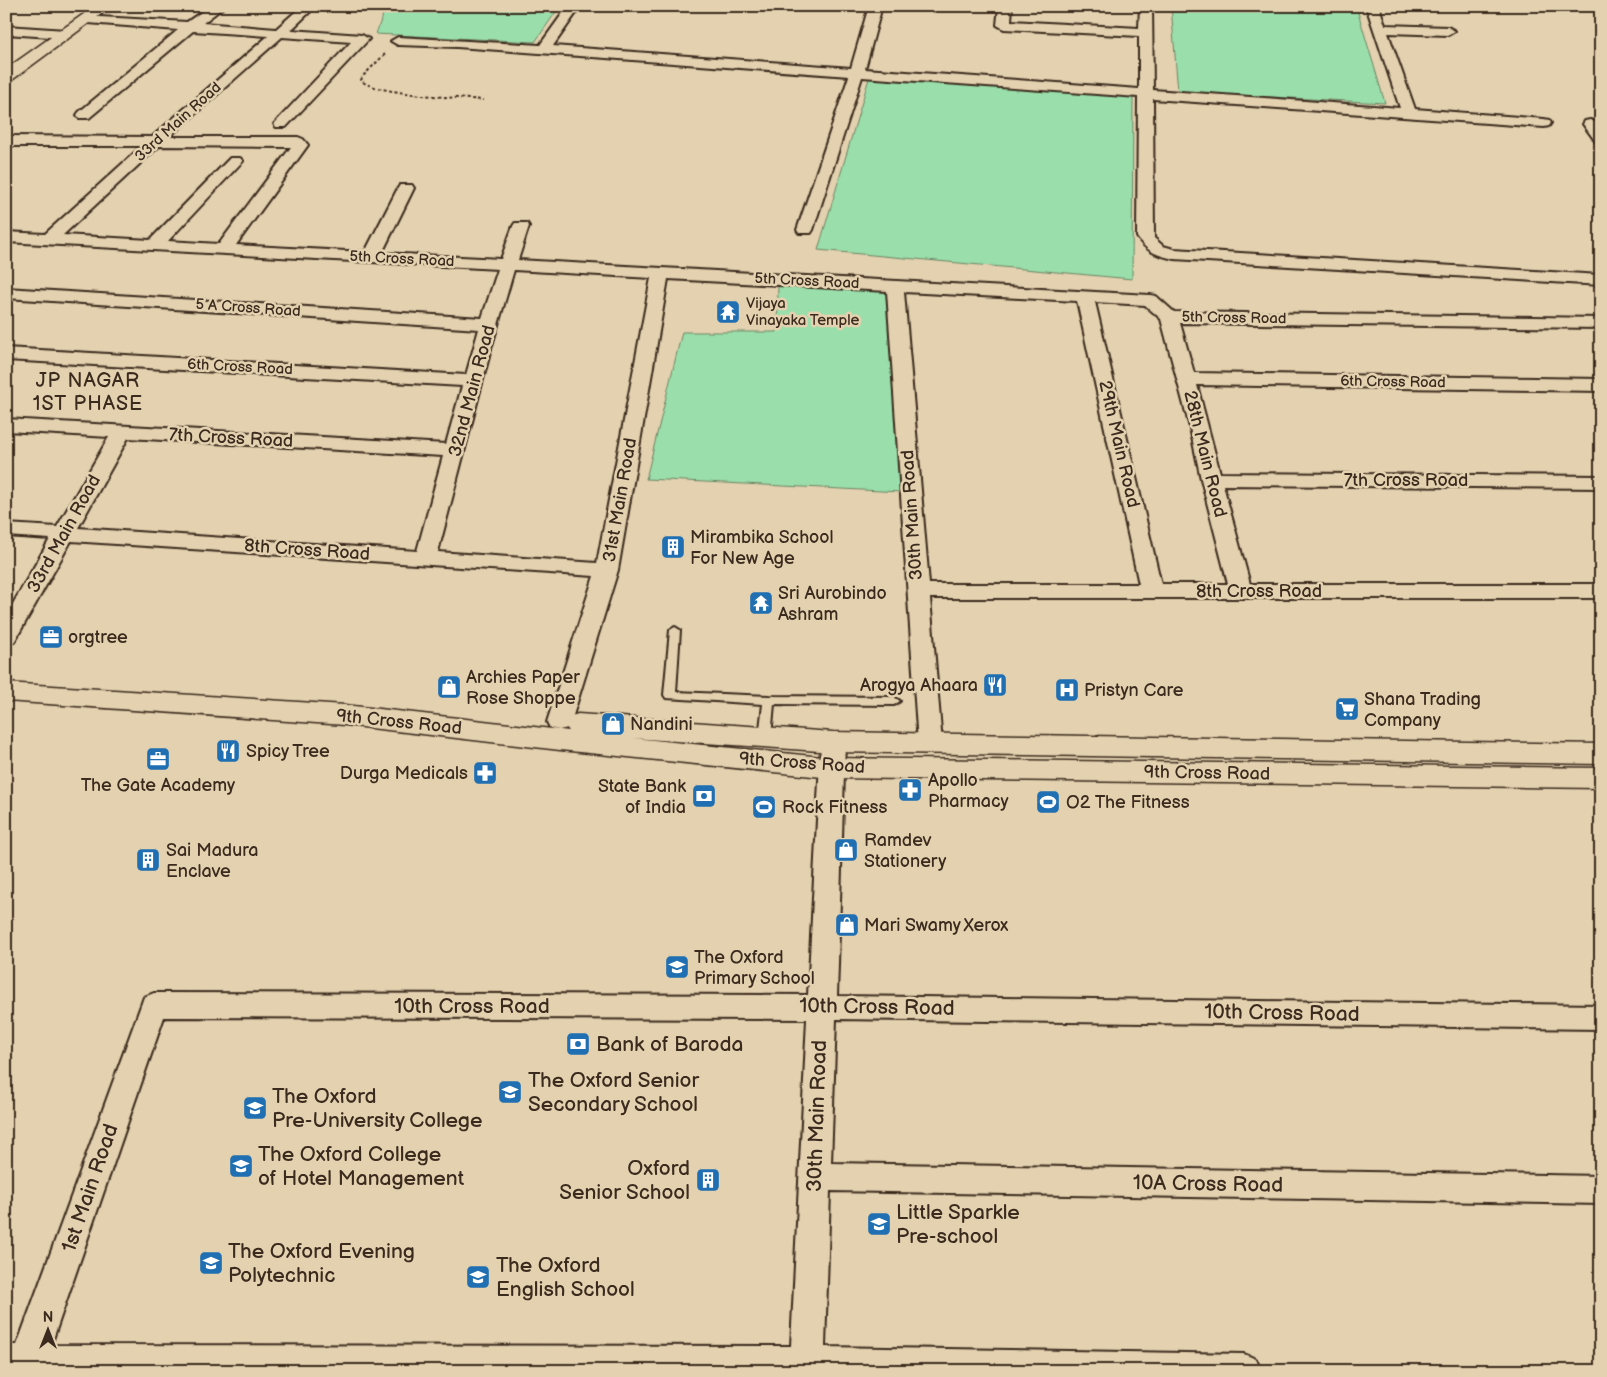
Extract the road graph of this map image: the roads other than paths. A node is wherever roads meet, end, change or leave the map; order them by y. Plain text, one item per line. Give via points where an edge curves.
1 (105, 6) edge
2 (218, 6) edge
3 (310, 6) edge
4 (575, 6) edge
5 (876, 6) edge
6 (1006, 6) edge
7 (1146, 6) edge
8 (1372, 6) edge
9 (88, 19) junction
10 (190, 28) junction
11 (1380, 29) junction
12 (6, 30) edge
13 (1448, 31) dead end
14 (1146, 32) junction
15 (66, 34) junction
16 (278, 34) junction
17 (398, 41) road end
18 (544, 49) junction
19 (857, 72) junction
20 (6, 77) edge
21 (1147, 94) junction
22 (1409, 113) junction
23 (84, 115) dead end
24 (1544, 123) dead end
25 (281, 124) dead end
26 (1596, 124) edge
27 (1601, 139) edge
28 (6, 141) edge
29 (156, 141) junction
30 (235, 161) dead end
31 (406, 188) dead end
32 (521, 226) dead end
33 (805, 230) dead end
34 (6, 237) edge
35 (48, 240) junction
36 (154, 246) junction
37 (224, 249) junction
38 (371, 257) junction
39 (507, 265) junction
40 (660, 273) junction
41 (1601, 280) edge
42 (895, 286) junction
43 (6, 293) edge
44 (1085, 296) junction
45 (1169, 317) junction
46 (1601, 323) edge
47 (490, 324) junction
48 (6, 354) edge
49 (1186, 380) junction
50 (473, 381) junction
51 (1601, 385) edge
52 (6, 424) edge
53 (122, 431) junction
54 (456, 451) junction
55 (1211, 479) junction
56 (1601, 482) edge
57 (6, 530) edge
58 (64, 534) junction
59 (426, 558) junction
60 (607, 570) junction
61 (918, 591) junction
62 (1152, 591) junction
63 (1241, 591) junction
64 (1601, 591) edge
65 (676, 630) dead end
66 (6, 638) edge
67 (6, 678) edge
68 (6, 692) edge
69 (769, 700) junction
70 (894, 701) dead end
71 (559, 722) junction
72 (765, 737) junction
73 (930, 744) junction
74 (1601, 754) edge
75 (833, 755) junction
76 (1601, 778) edge
77 (154, 1005) joint
78 (822, 1006) junction
79 (1601, 1017) edge
80 (815, 1177) junction
81 (1601, 1190) edge
82 (20, 1365) edge
83 (807, 1367) edge
84 (1244, 1371) edge

1 - 9 main road
2 - 10 street
3 - 16 street, 33rd Main Road
4 - 18 street
5 - 19 street
6 - 14 street via 1004,25
7 - 14 street
8 - 11 street
9 - 10 street
9 - 15 main road
10 - 16 street
10 - 23 street
11 - 13 street
11 - 22 street
12 - 15 street
14 - 21 street
15 - 20 main road
16 - 25 street via 362,39
16 - 29 street, 33rd Main Road
17 - 18 street
18 - 19 street
19 - 21 street
19 - 33 street
21 - 22 street
21 - 41 street via 1145,237 1156,250 1174,254
22 - 24 street
26 - 27 street
28 - 29 street
29 - 35 street, 33rd Main Road
29 - 37 street via 293,141 300,145
30 - 36 street
31 - 38 street
32 - 39 street, 32nd Main Road
34 - 35 street, 5th Cross Road
35 - 36 street, 5th Cross Road
36 - 37 street, 5th Cross Road
37 - 38 street, 5th Cross Road
38 - 39 street, 5th Cross Road
39 - 40 street, 5th Cross Road
39 - 47 street, 32nd Main Road
40 - 42 street, 5th Cross Road
40 - 60 street, 31st Main Road
42 - 44 street, 5th Cross Road
42 - 61 street, 30th Main Road
43 - 47 street, 5 A Cross Road
44 - 45 street, 5th Cross Road via 1150,300
44 - 62 street, 29th Main Road
45 - 46 street, 5th Cross Road
45 - 49 street, 28th Main Road
47 - 50 street, 32nd Main Road
48 - 50 street, 6th Cross Road
49 - 51 street, 6th Cross Road
49 - 55 street, 28th Main Road
50 - 54 street, 32nd Main Road
52 - 53 street, 7th Cross Road
53 - 54 street, 7th Cross Road
53 - 58 street, 33rd Main Road
54 - 59 street, 32nd Main Road
55 - 56 street, 7th Cross Road
55 - 63 street, 28th Main Road
57 - 58 street, 8th Cross Road
58 - 59 street, 8th Cross Road
58 - 66 street, 33rd Main Road
59 - 60 street, 8th Cross Road
60 - 71 street, 31st Main Road
61 - 62 street, 8th Cross Road
61 - 73 street, 30th Main Road
62 - 63 street, 8th Cross Road
63 - 64 street, 8th Cross Road
65 - 69 lane via 670,695
67 - 71 main road, 9th Cross Road via 331,699
68 - 75 main road, 9th Cross Road via 345,715 560,740
69 - 70 lane
69 - 72 lane
71 - 72 main road, 9th Cross Road
72 - 75 main road, 9th Cross Road
73 - 74 main road, 9th Cross Road
73 - 75 main road, 9th Cross Road
75 - 76 main road, 9th Cross Road
75 - 78 street, 30th Main Road
77 - 78 street, 10th Cross Road
77 - 82 street, 1st Main Road
78 - 79 street, 10th Cross Road
78 - 80 street, 30th Main Road
80 - 81 street, 10A Cross Road
80 - 83 street, 30th Main Road
82 - 83 street
83 - 84 street

